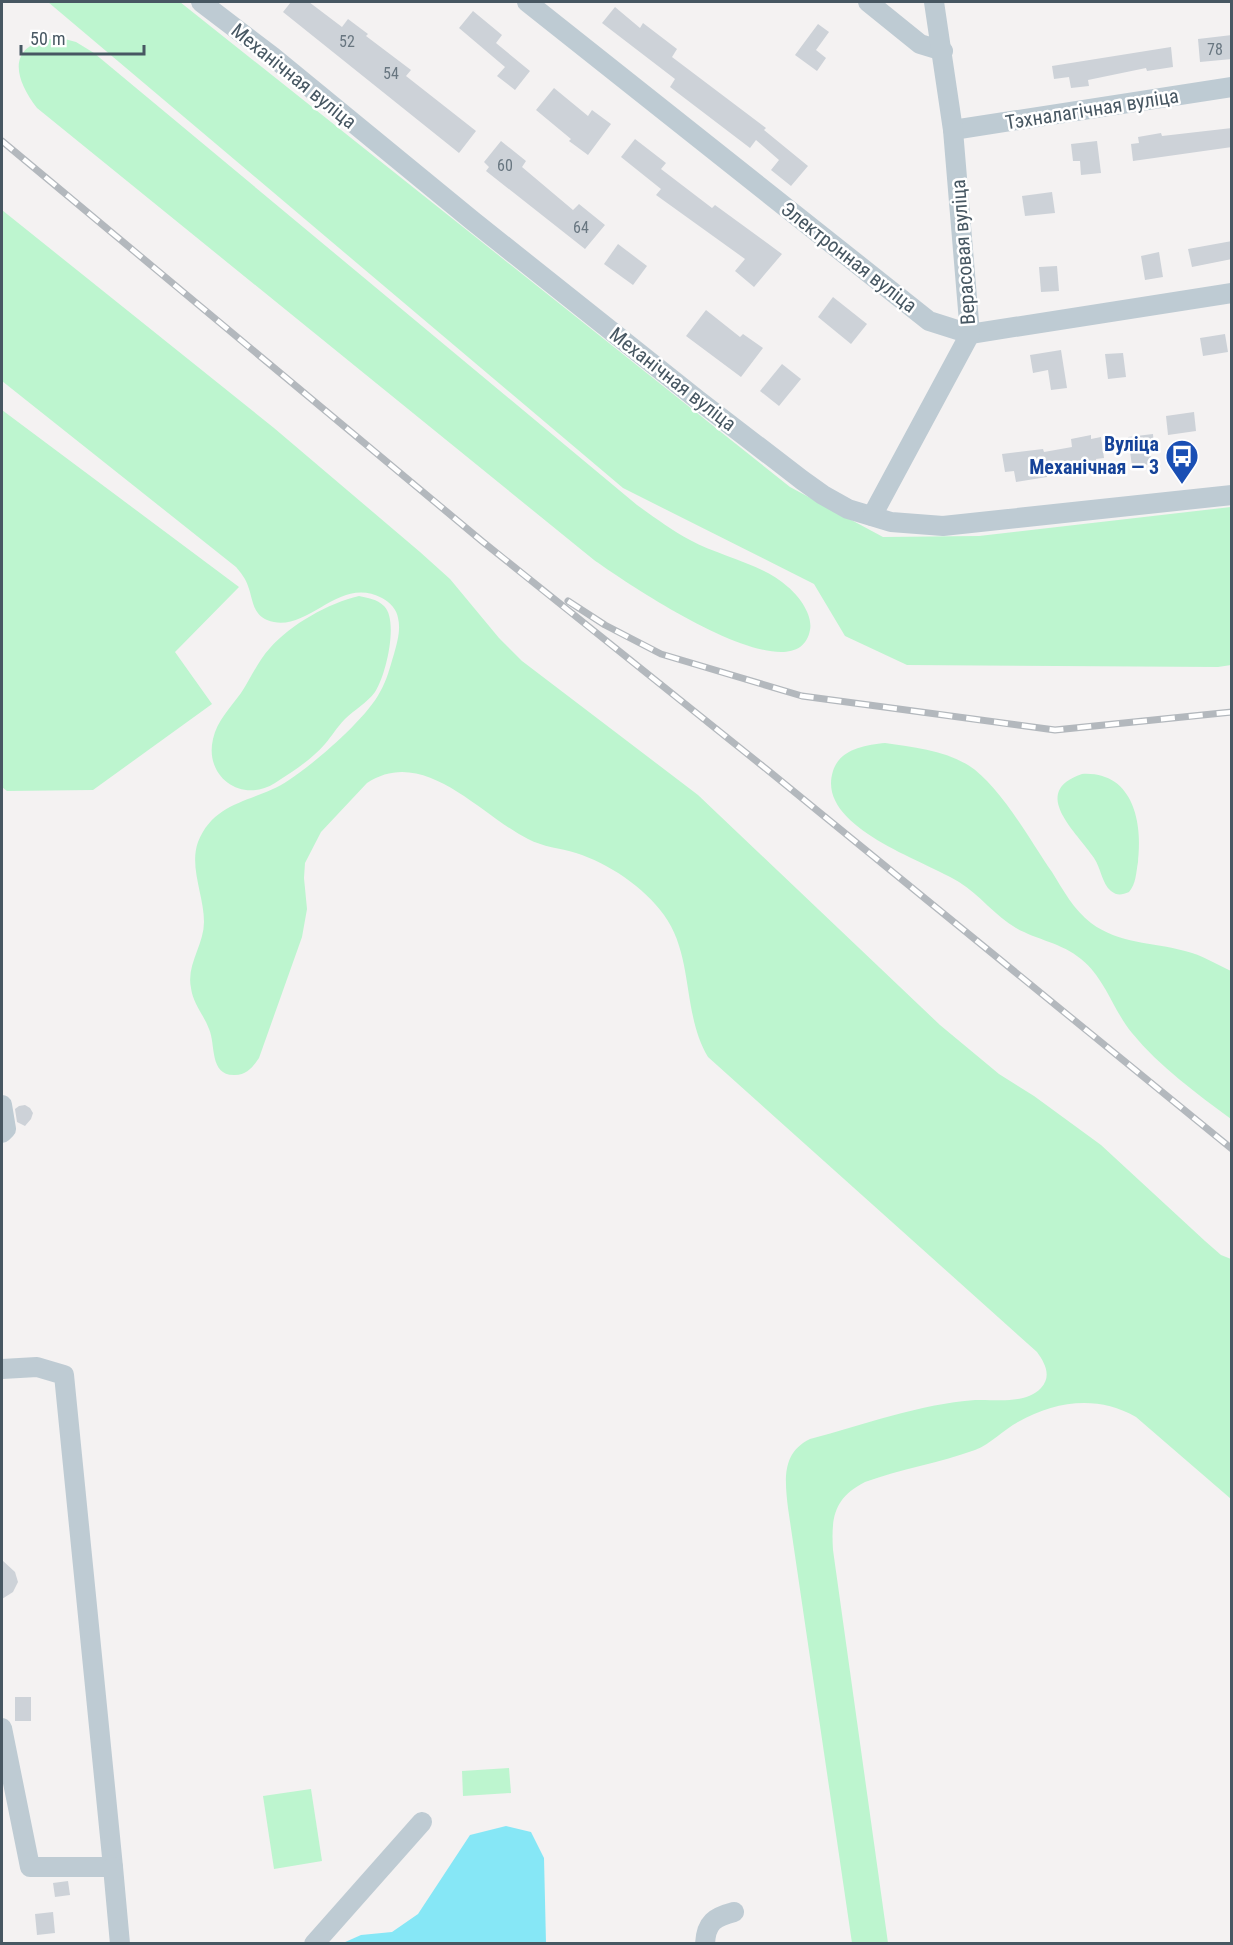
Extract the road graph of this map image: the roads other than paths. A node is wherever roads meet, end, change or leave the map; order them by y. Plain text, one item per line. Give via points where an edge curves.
1 (201, 2) edge
2 (527, 2) edge
3 (868, 2) edge
4 (934, 2) edge
5 (943, 51) junction
6 (1232, 87) edge
7 (953, 130) junction
8 (1232, 293) edge
9 (970, 334) junction
10 (1232, 495) edge
11 (872, 516) junction
12 (2, 1106) edge
13 (2, 1133) edge
14 (2, 1369) edge
15 (2, 1728) edge
16 (422, 1821) dead end
17 (113, 1867) junction
18 (734, 1912) dead end
19 (120, 1944) edge
20 (314, 1944) edge
21 (705, 1944) edge

1 - 11 street, Механічная вуліца via 802,480 848,509
2 - 9 street, Электронная вуліца via 929,321
3 - 5 street via 920,44
4 - 5 street, Верасовая вуліца
5 - 7 street, Верасовая вуліца
6 - 7 street, Тэхналагічная вуліца
7 - 9 street, Верасовая вуліца
8 - 9 street, Электронная вуліца
9 - 11 street, Верасовая вуліца
10 - 11 street, Механічная вуліца via 943,526 891,522
12 - 13 street via 6,1129
14 - 17 street via 37,1367 64,1375
15 - 17 street via 30,1867
16 - 20 street
17 - 19 street
18 - 21 street via 712,1921

